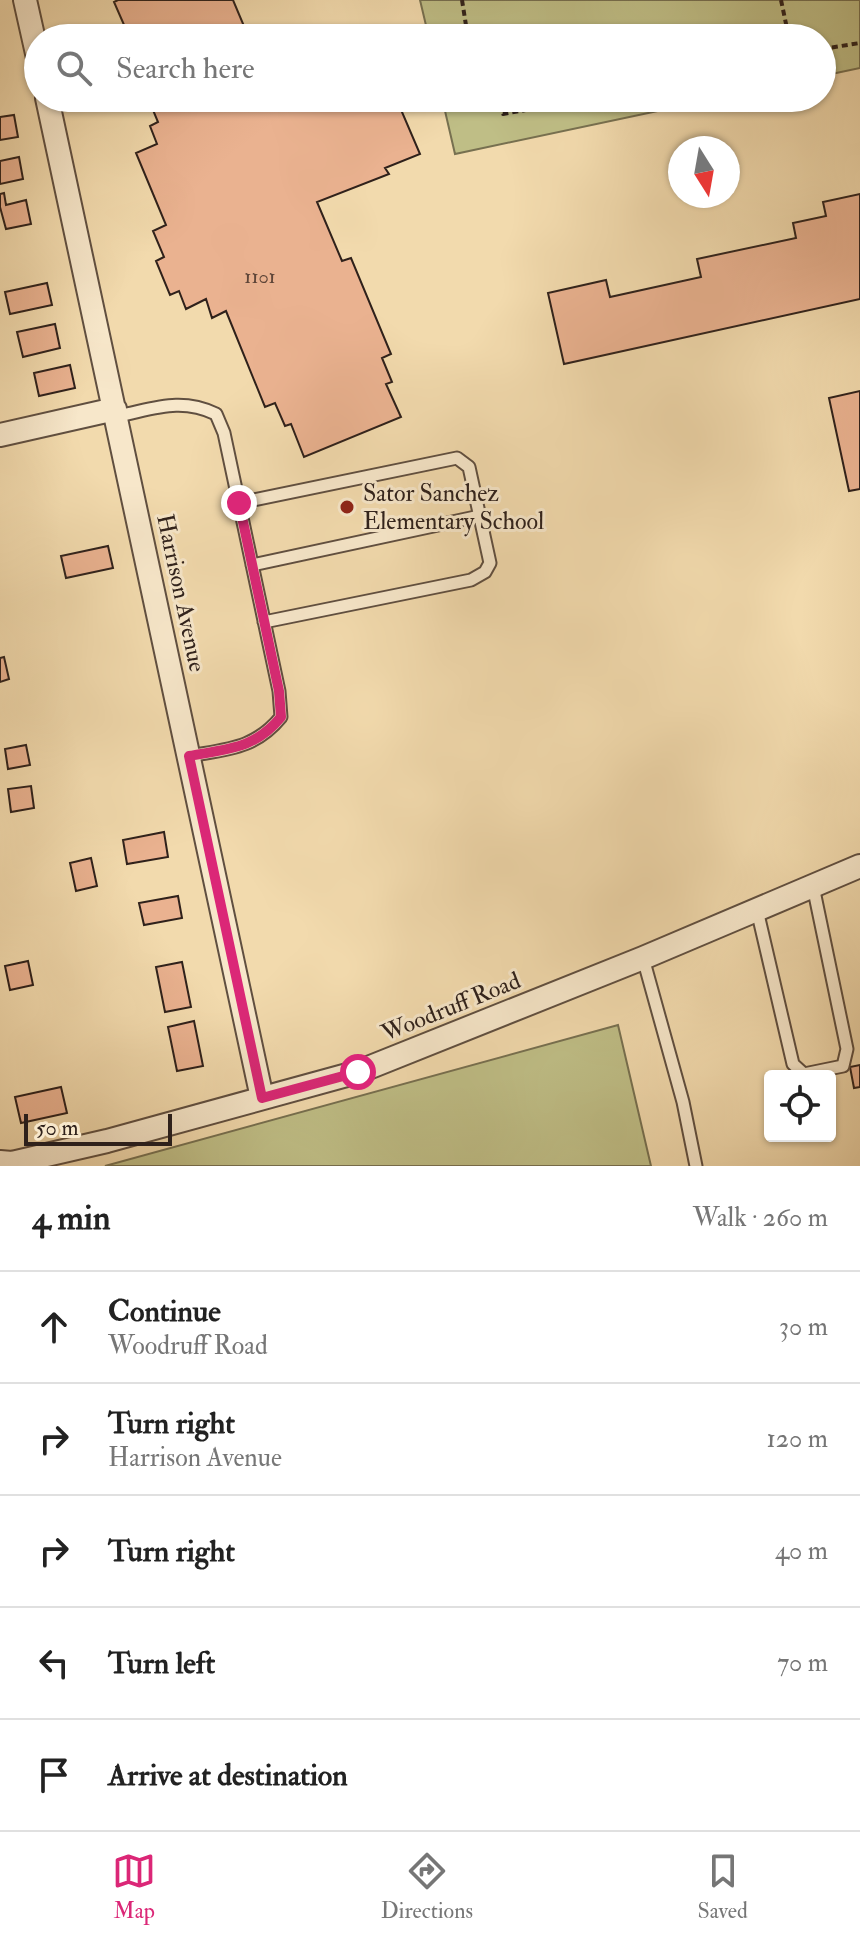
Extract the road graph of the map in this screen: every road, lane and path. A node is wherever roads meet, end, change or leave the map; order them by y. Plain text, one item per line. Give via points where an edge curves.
1 (25, 0) edge
2 (462, 0) edge
3 (781, 0) edge
4 (30, 24) edge
5 (466, 24) edge
6 (786, 24) edge
7 (860, 43) edge
8 (836, 47) edge
9 (50, 112) edge
10 (116, 412) junction
11 (0, 435) edge
12 (239, 503) junction
13 (480, 516) junction
14 (252, 565) junction
15 (264, 622) junction
16 (189, 756) junction
17 (860, 866) edge
18 (813, 886) junction
19 (757, 910) junction
20 (643, 958) junction
21 (262, 1098) junction
22 (0, 1162) edge
23 (696, 1166) edge

1 - 4 street
2 - 5 path
3 - 6 path
7 - 8 path
9 - 10 street, Harrison Avenue
10 - 11 street
10 - 12 lane via 197,405 216,414
10 - 16 street, Harrison Avenue
12 - 13 lane via 457,458 469,467
12 - 14 lane
13 - 14 lane
13 - 15 lane via 490,563 471,580
14 - 15 lane
15 - 16 lane via 281,717 268,733 248,744
16 - 21 street, Harrison Avenue
17 - 18 street, Woodruff Road
18 - 19 street, Woodruff Road
18 - 19 lane via 847,1049 843,1066 804,1074 793,1064
19 - 20 street, Woodruff Road
20 - 21 street, Woodruff Road via 358,1072
20 - 23 lane
21 - 22 street, Woodruff Road via 107,1141

